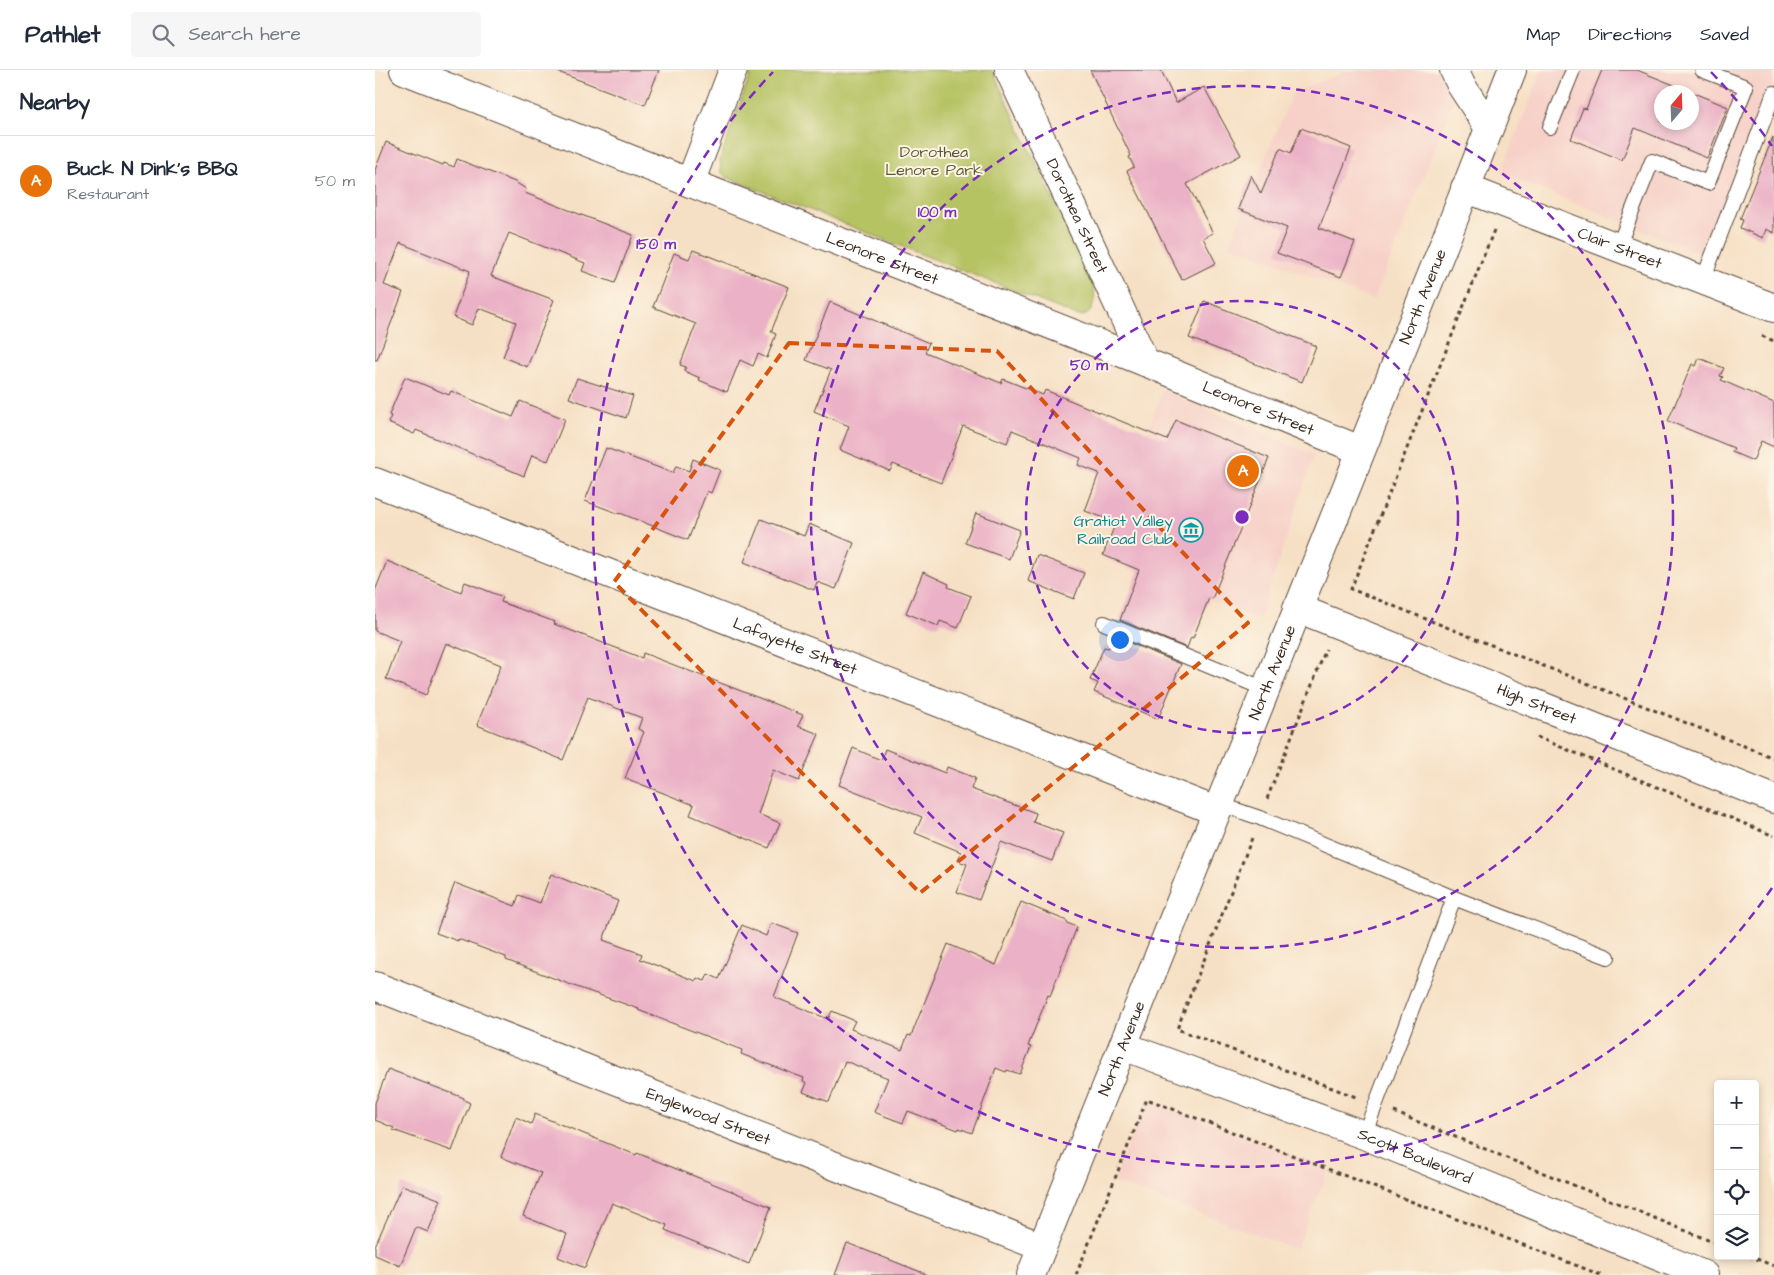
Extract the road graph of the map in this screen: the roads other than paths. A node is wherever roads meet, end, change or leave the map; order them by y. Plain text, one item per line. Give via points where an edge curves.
1 (404, 70) edge
2 (733, 70) edge
3 (1009, 70) edge
4 (1454, 70) edge
5 (1512, 70) edge
6 (1573, 70) edge
7 (1702, 70) edge
8 (1774, 94) edge
9 (1550, 127) dead end
10 (1489, 128) junction
11 (690, 183) junction
12 (1465, 188) junction
13 (1618, 247) junction
14 (1703, 280) junction
15 (1774, 308) edge
16 (1145, 362) junction
17 (1360, 450) junction
18 (375, 482) edge
19 (1297, 608) junction
20 (1104, 623) dead end
21 (1265, 689) junction
22 (1774, 799) edge
23 (1218, 807) junction
24 (1454, 898) junction
25 (1608, 957) dead end
26 (375, 986) edge
27 (1123, 1046) junction
28 (1364, 1135) junction
29 (1042, 1247) junction
30 (1031, 1275) edge
31 (1704, 1275) edge

1 - 11 street, Leonore Street
2 - 11 street
3 - 16 street, Dorothea Street
4 - 10 street
5 - 10 street, North Avenue
6 - 9 lane
7 - 13 lane via 1745,87 1708,183 1652,161
8 - 14 lane
10 - 12 street, North Avenue
11 - 16 street, Leonore Street
12 - 13 street, Clair Street
12 - 17 street, North Avenue
13 - 14 street, Clair Street
14 - 15 street, Clair Street
16 - 17 street, Leonore Street
17 - 19 street, North Avenue
18 - 23 street, Lafayette Street
19 - 21 street, North Avenue
19 - 22 street, High Street
20 - 21 lane
21 - 23 street, North Avenue
23 - 24 lane via 1259,818
23 - 27 street, North Avenue
24 - 25 lane
24 - 28 lane
26 - 29 street, Englewood Street
27 - 28 street, Scott Boulevard
27 - 29 street, North Avenue
28 - 31 street, Scott Boulevard
29 - 30 street, North Avenue

